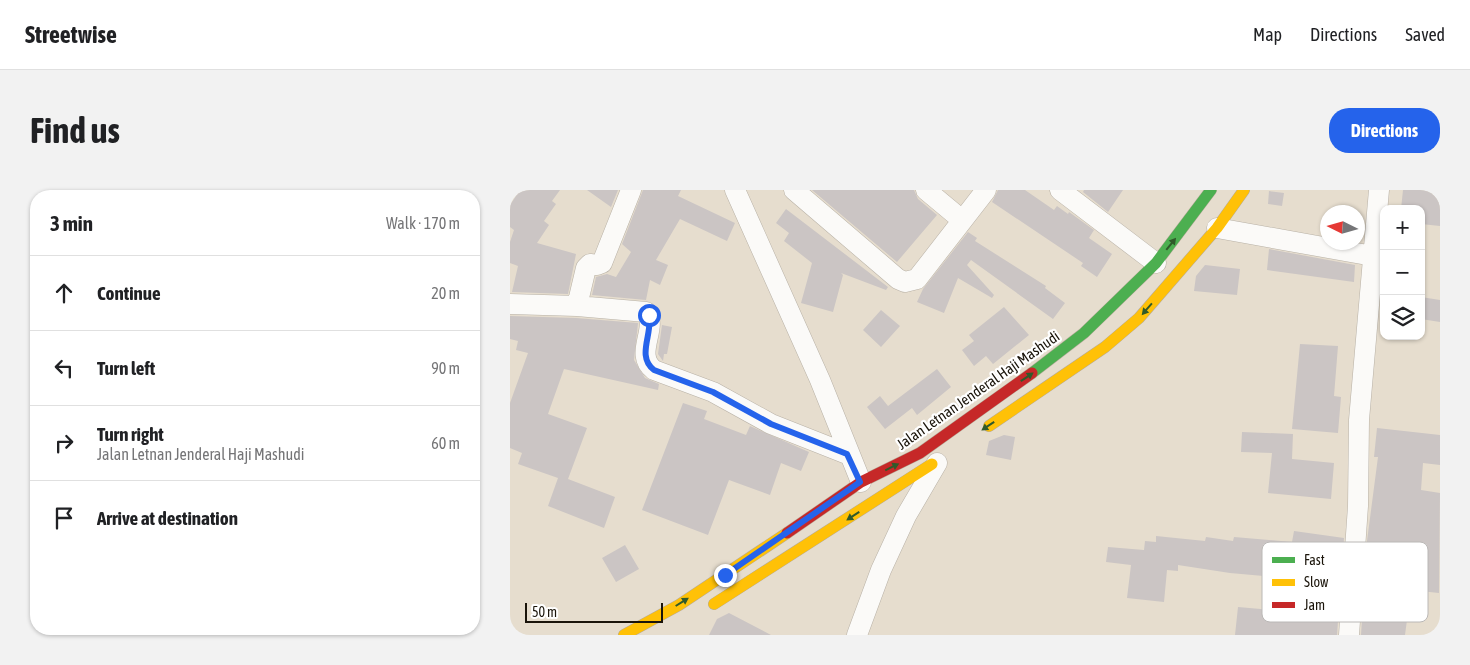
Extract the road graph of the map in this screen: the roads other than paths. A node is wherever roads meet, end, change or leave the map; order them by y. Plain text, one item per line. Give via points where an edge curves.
1 (631, 190) edge
2 (735, 190) edge
3 (794, 190) edge
4 (926, 190) edge
5 (986, 190) edge
6 (1060, 190) edge
7 (1211, 190) edge
8 (1244, 190) edge
9 (1379, 190) edge
10 (962, 220) junction
11 (1217, 228) junction
12 (1373, 256) junction
13 (1156, 263) junction
14 (510, 304) edge
15 (577, 306) junction
16 (980, 432) dead end
17 (847, 454) junction
18 (944, 456) joint
19 (860, 482) junction
20 (1355, 542) edge
21 (703, 610) dead end
22 (1350, 622) edge
23 (624, 635) edge
24 (857, 635) edge
25 (1349, 635) edge

1 - 15 street via 602,262 586,268
2 - 17 street via 820,380
3 - 10 street via 905,282 917,279
4 - 10 street
5 - 10 street
6 - 13 street
13 -> 7 main road, Jalan Letnan Jenderal Haji Mashudi
8 - 11 main road
9 - 12 street
11 - 12 street
11 -> 16 main road via 1139,318 1105,347
12 - 20 street via 1359,420
19 -> 13 main road, Jalan Letnan Jenderal Haji Mashudi via 920,453 1045,364 1084,333
14 - 15 street
15 - 17 street via 646,312 650,319 645,358 648,366 713,392 771,424
17 - 19 street
18 -> 21 main road
18 - 24 street via 906,516 881,570
23 -> 19 main road, Jalan Letnan Jenderal Haji Mashudi via 709,585
22 - 25 street

